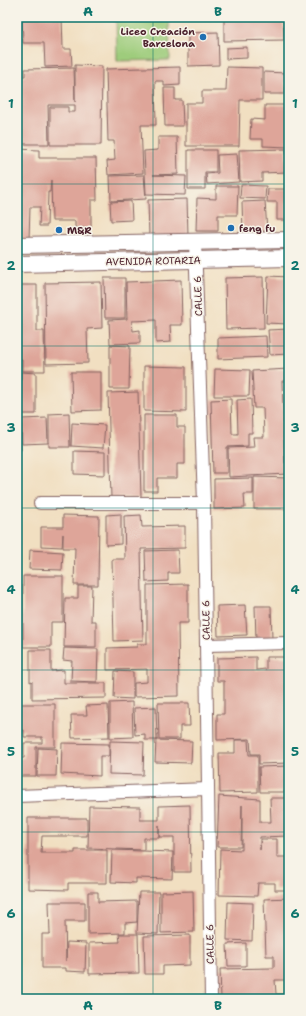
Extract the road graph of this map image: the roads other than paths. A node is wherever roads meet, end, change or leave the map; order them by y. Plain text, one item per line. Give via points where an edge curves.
1 (289, 240) edge
2 (195, 241) junction
3 (17, 245) edge
4 (289, 258) edge
5 (197, 260) junction
6 (17, 264) edge
7 (204, 502) junction
8 (40, 503) dead end
9 (289, 643) edge
10 (206, 645) junction
11 (208, 790) junction
12 (17, 796) edge
13 (211, 999) edge

1 - 2 street, AVENIDA ROTARIA
2 - 3 street, AVENIDA ROTARIA
2 - 5 street, CALLE 6
4 - 5 street, AVENIDA ROTARIA
5 - 6 street, AVENIDA ROTARIA
5 - 7 street, CALLE 6
7 - 8 street
7 - 10 street, CALLE 6
9 - 10 street
10 - 11 street, CALLE 6
11 - 12 street
11 - 13 street, CALLE 6

